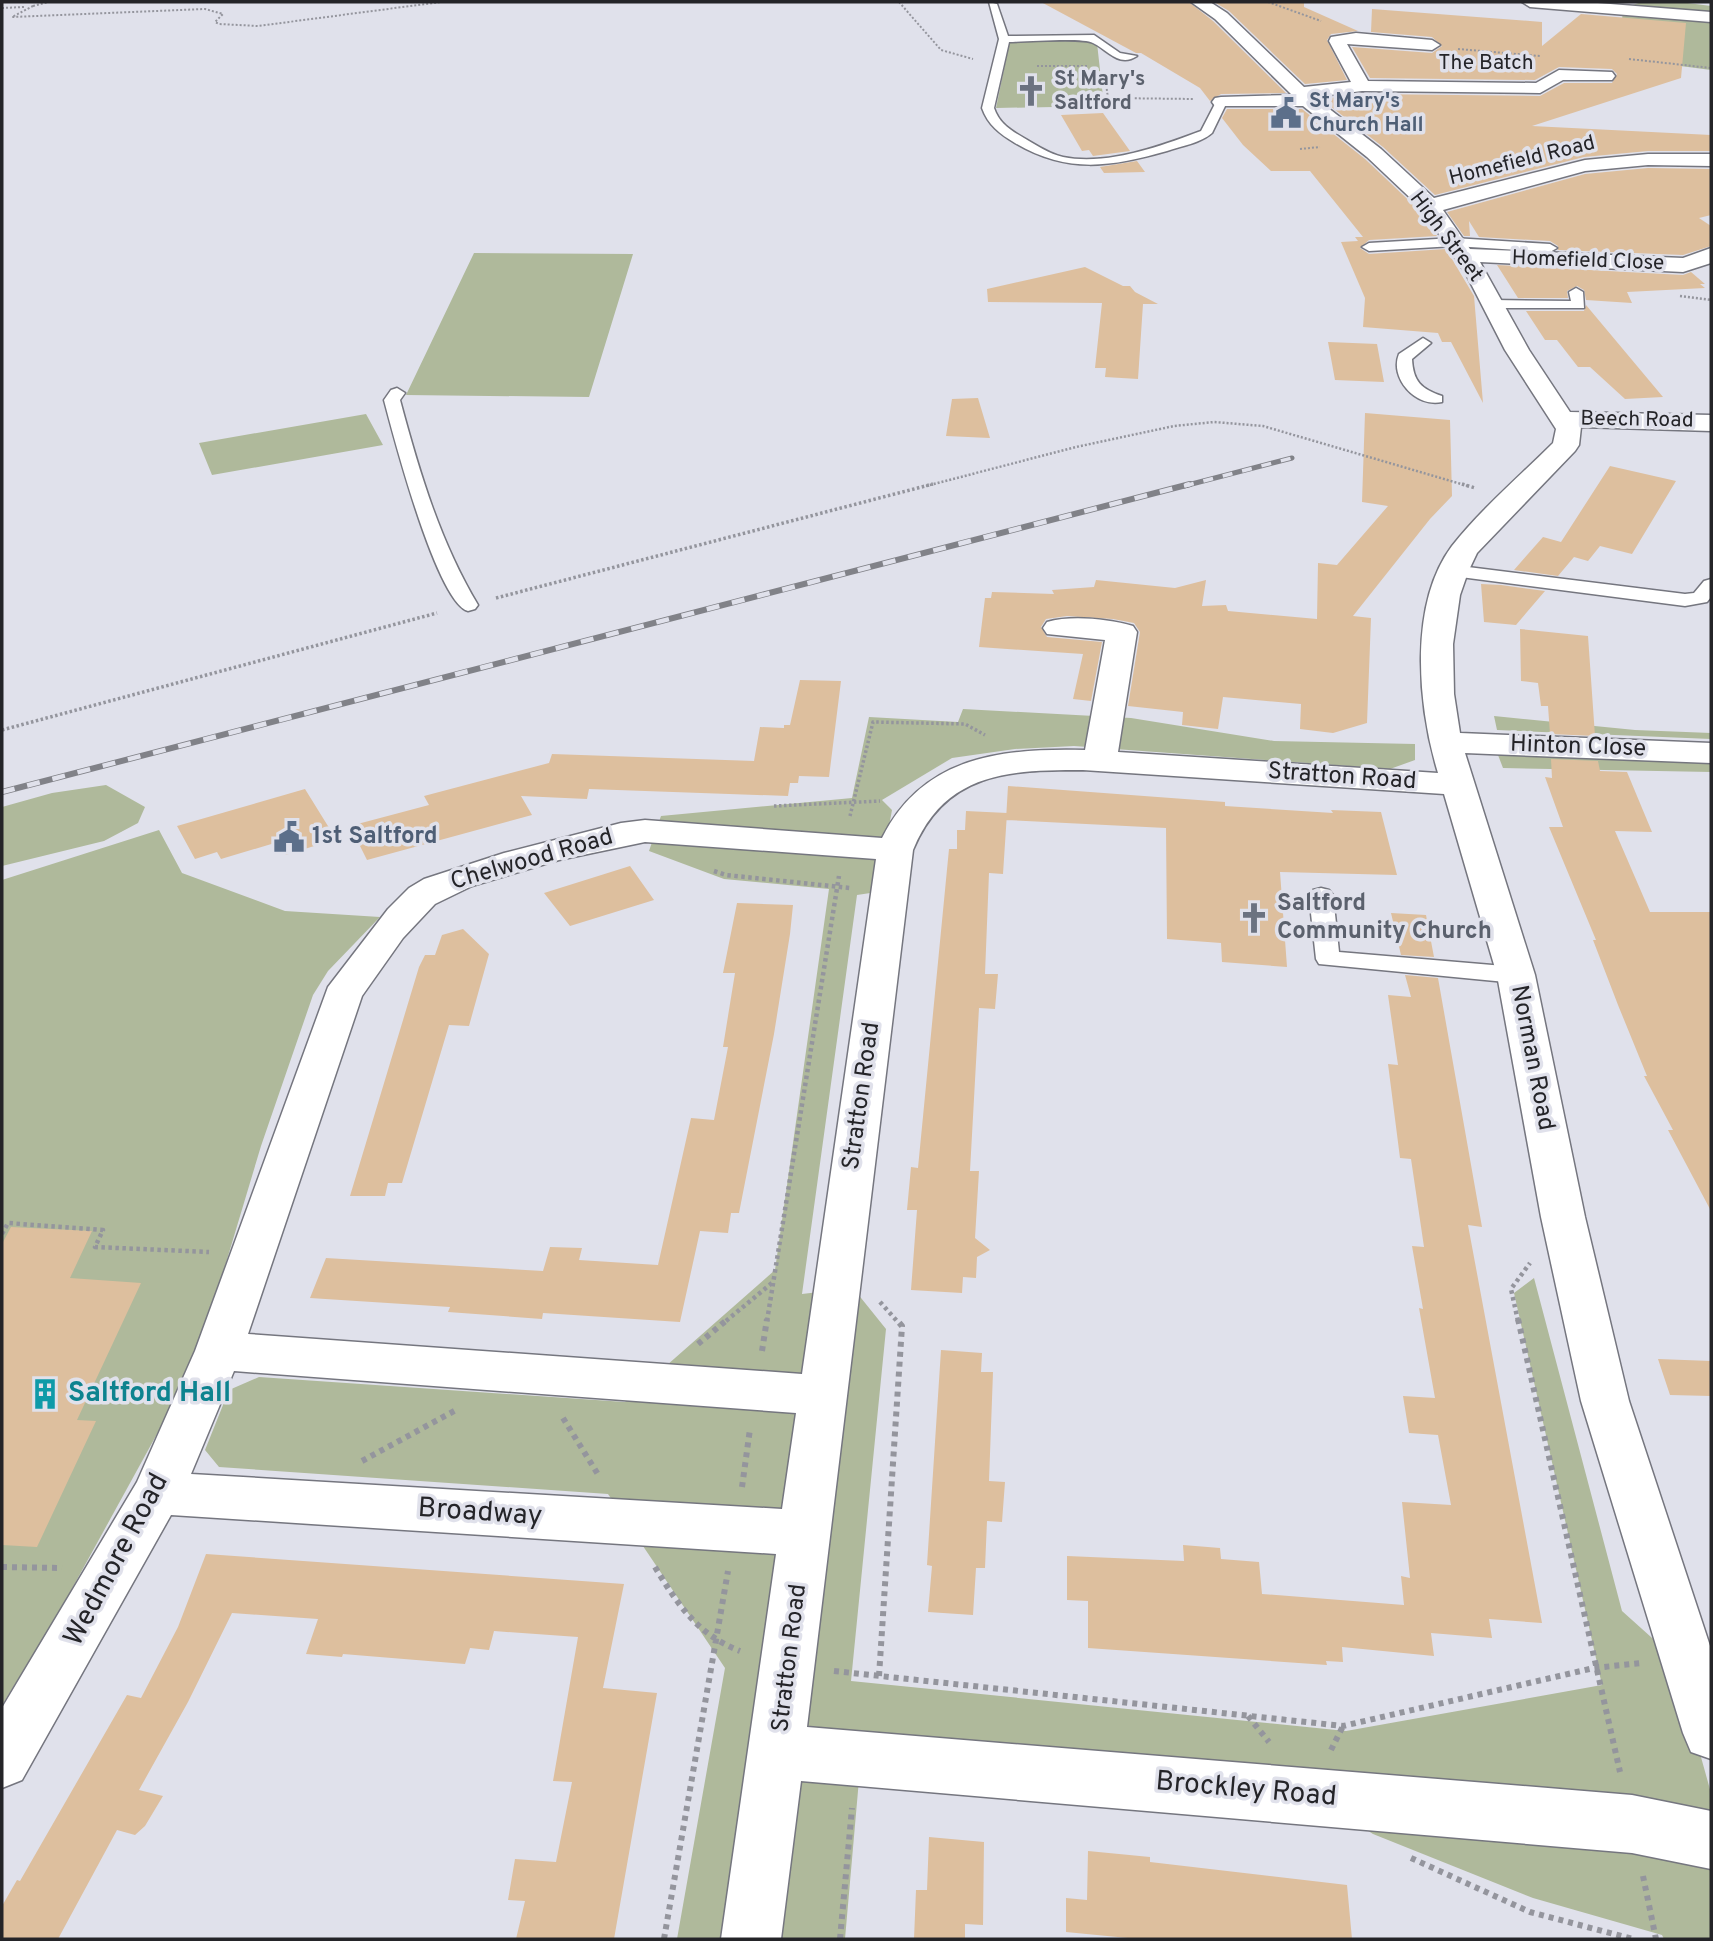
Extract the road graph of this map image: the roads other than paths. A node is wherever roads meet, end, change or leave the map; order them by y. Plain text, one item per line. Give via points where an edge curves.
1 (1205, 2) edge
2 (1530, 2) edge
3 (992, 4) dead end
4 (1711, 17) edge
5 (1003, 39) junction
6 (1432, 45) dead end
7 (1132, 56) dead end
8 (1606, 76) dead end
9 (1362, 86) junction
10 (1304, 97) junction
11 (1227, 102) joint
12 (1711, 160) edge
13 (1429, 205) junction
14 (1369, 247) dead end
15 (1550, 248) dead end
16 (1458, 249) junction
17 (1711, 254) edge
18 (1576, 292) dead end
19 (1493, 304) junction
20 (1423, 343) dead end
21 (397, 393) dead end
22 (1436, 399) dead end
23 (1563, 419) junction
24 (1711, 422) edge
25 (1452, 571) junction
26 (1711, 585) edge
27 (468, 605) road end
28 (1058, 628) dead end
29 (1445, 742) junction
30 (1711, 752) edge
31 (1100, 761) junction
32 (1458, 785) junction
33 (895, 850) junction
34 (1321, 895) dead end
35 (1516, 975) junction
36 (219, 1351) junction
37 (823, 1395) junction
38 (157, 1493) junction
39 (804, 1533) junction
40 (1711, 1733) edge
41 (779, 1752) junction
42 (2, 1761) edge
43 (1711, 1840) edge
44 (751, 1939) edge

1 - 10 street, High Street
2 - 4 street
3 - 5 lane
5 - 7 lane via 1094,38 1117,56
5 - 11 lane via 988,108 998,127 1048,156 1066,161 1100,160 1194,138 1206,134
6 - 9 street, The Batch via 1339,39 1336,43
8 - 9 street, The Batch via 1559,75 1540,88
9 - 10 street, The Batch
10 - 11 street, The Batch
10 - 13 street, High Street
12 - 13 street, Homefield Road via 1590,164 1448,204
13 - 16 street, High Street
14 - 16 lane
15 - 16 lane
16 - 17 street, Homefield Close via 1683,265
16 - 19 street, High Street
18 - 19 lane via 1579,305
19 - 23 street, High Street
20 - 22 lane via 1404,357 1404,376 1412,389
21 - 27 lane via 392,400 406,455 455,585
23 - 24 street, Beech Road
23 - 25 street, Norman Road via 1569,429 1566,444 1464,550
25 - 26 lane via 1685,600 1700,598
25 - 29 street, Norman Road via 1444,596 1437,703
28 - 31 street via 1122,632
29 - 30 street, Hinton Close
29 - 32 street, Norman Road
31 - 32 street, Stratton Road
31 - 33 street, Stratton Road via 1030,761 974,772 938,788 906,822
32 - 35 street, Norman Road
33 - 36 street, Chelwood Road via 645,831 458,879 424,895 342,996
33 - 37 street, Stratton Road
34 - 35 lane via 1328,959
35 - 40 street, Norman Road via 1605,1401
36 - 37 street
36 - 38 street, Wedmore Road
37 - 39 street, Stratton Road
38 - 39 street, Broadway
38 - 42 street, Wedmore Road
39 - 41 street, Stratton Road
41 - 43 street, Brockley Road via 1632,1824
41 - 44 street, Stratton Road

